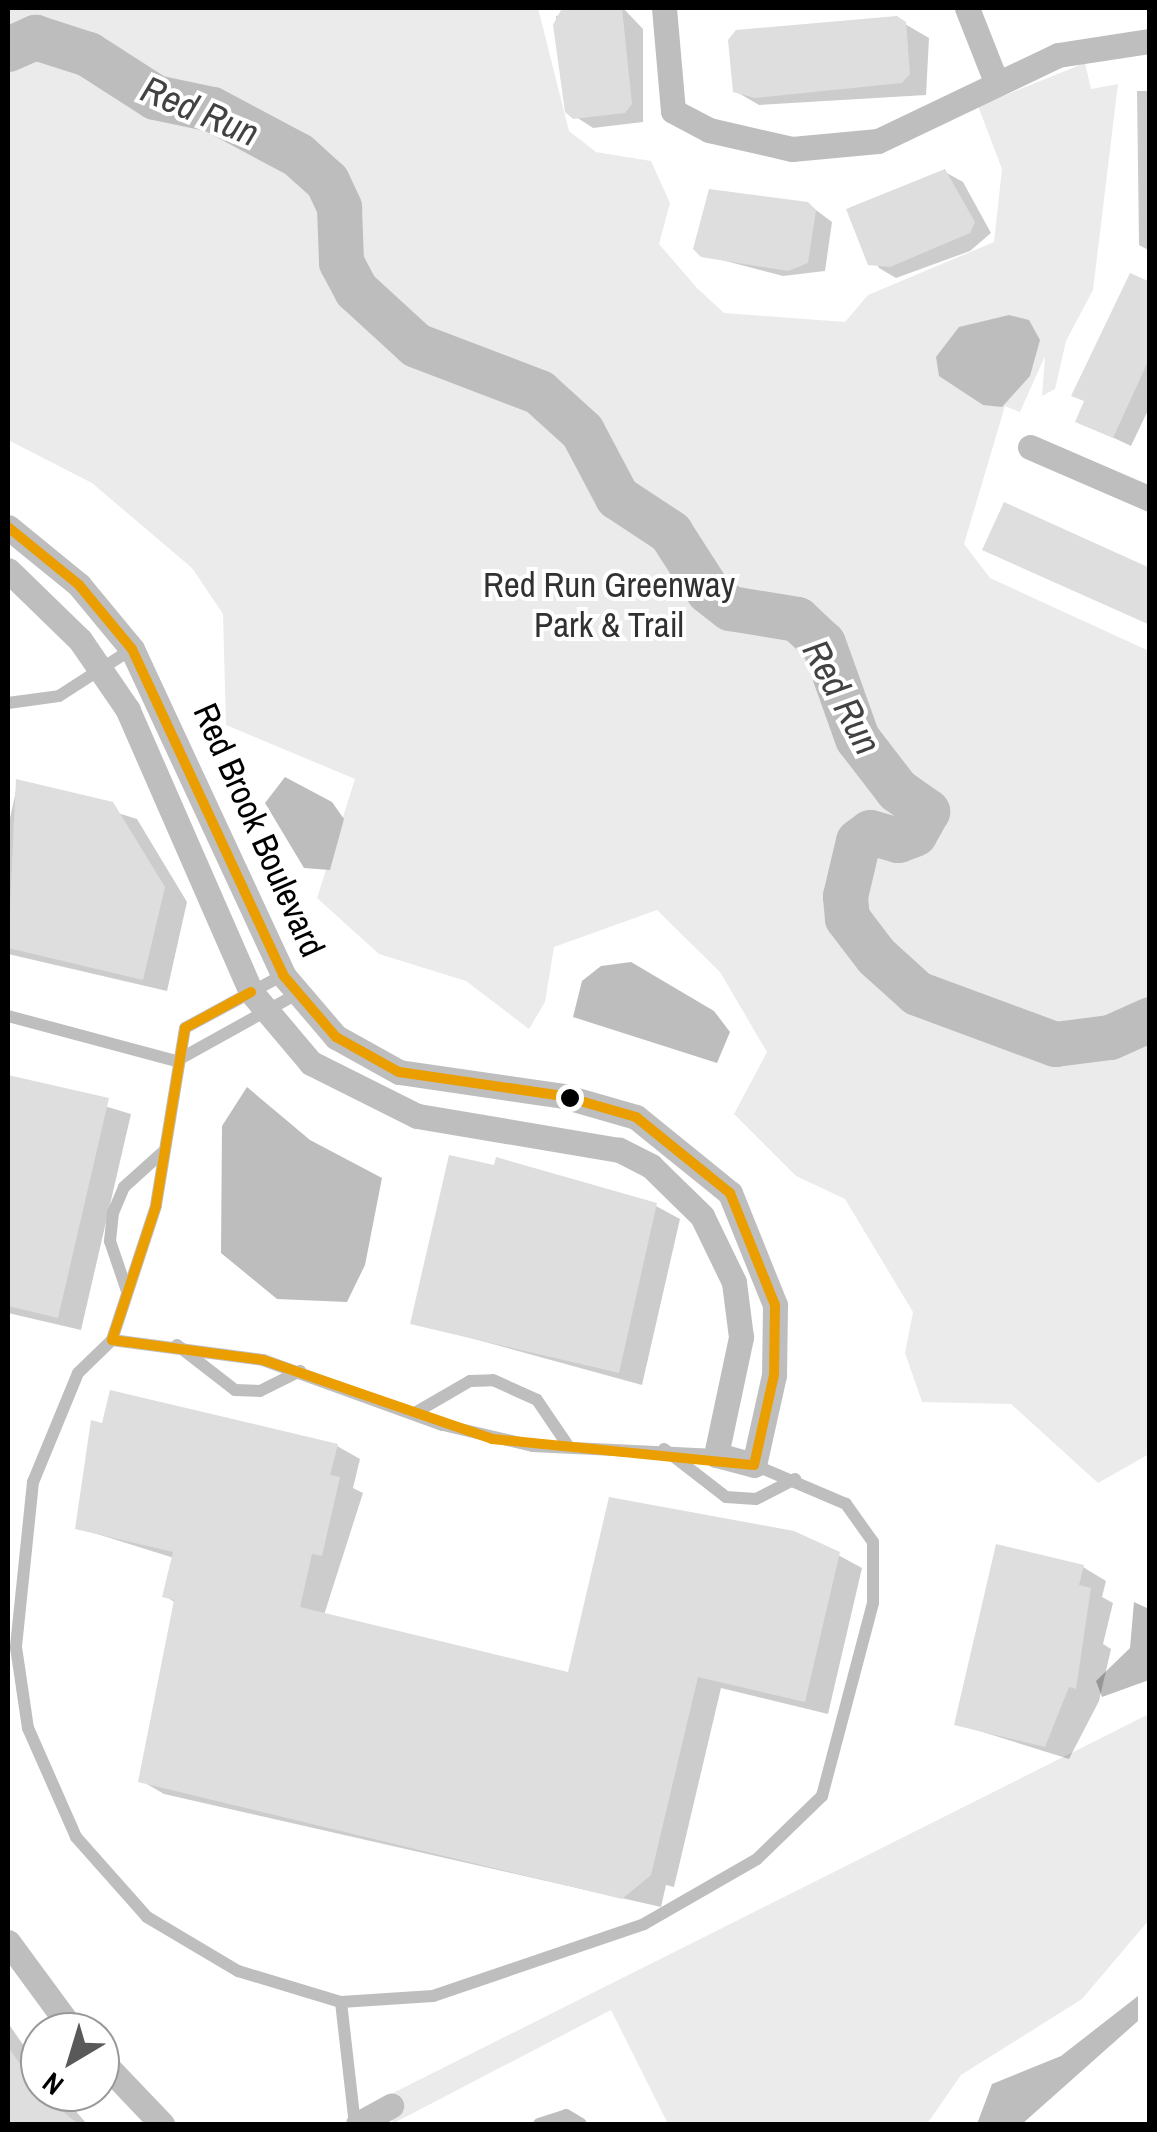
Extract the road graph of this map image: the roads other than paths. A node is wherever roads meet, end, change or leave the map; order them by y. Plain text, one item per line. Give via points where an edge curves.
1 (664, 8) edge
2 (967, 8) edge
3 (1150, 41) edge
4 (995, 79) junction
5 (1030, 447) dead end
6 (1150, 498) edge
7 (8, 527) edge
8 (8, 570) edge
9 (132, 649) junction
10 (102, 669) junction
11 (8, 704) edge
12 (290, 984) junction
13 (258, 1002) junction
14 (8, 1016) edge
15 (176, 1060) junction
16 (164, 1151) junction
17 (127, 1291) junction
18 (112, 1340) junction
19 (176, 1345) junction
20 (300, 1371) junction
21 (413, 1414) junction
22 (569, 1446) junction
23 (664, 1449) junction
24 (716, 1454) junction
25 (754, 1465) junction
26 (795, 1479) junction
27 (8, 1942) edge
28 (341, 2002) junction
29 (59, 2012) edge
30 (120, 2080) edge
31 (391, 2106) dead end
32 (162, 2124) edge
33 (357, 2124) edge
34 (539, 2124) edge
35 (581, 2124) edge

1 - 4 street via 673,111 750,143 878,141
2 - 4 street
3 - 4 street via 1058,55
5 - 6 street
7 - 9 street, Red Brook Boulevard via 79,585
8 - 10 street, Red Brook Boulevard
9 - 10 lane
9 - 12 street, Red Brook Boulevard
10 - 11 lane via 59,696
10 - 13 street, Red Brook Boulevard
12 - 13 lane
12 - 13 lane
12 - 25 street, Red Brook Boulevard via 336,1037 400,1072 598,1103 703,1162 752,1228 776,1305 774,1374
13 - 15 lane
13 - 15 lane via 185,1028
13 - 24 street, Red Brook Boulevard via 311,1063 381,1104 588,1139 678,1188 722,1249 736,1296 739,1369
14 - 15 lane
15 - 16 lane
16 - 17 lane
16 - 17 lane via 124,1187 113,1213 110,1241
17 - 18 lane
18 - 19 lane
18 - 28 lane via 78,1373 33,1482 17,1630 28,1728 76,1837 148,1917 238,1971
19 - 20 lane
19 - 20 lane via 235,1390 260,1391
20 - 21 lane
21 - 22 lane via 492,1438
21 - 22 lane via 470,1381 493,1380 537,1400
22 - 23 lane
23 - 24 lane
23 - 26 lane via 726,1497 756,1498
24 - 25 street
25 - 26 lane
26 - 28 lane via 865,1520 877,1570 834,1773 809,1810 757,1859 644,1924 433,1996
27 - 29 street
28 - 33 lane
30 - 32 street
31 - 33 street
34 - 35 lane via 566,2115

